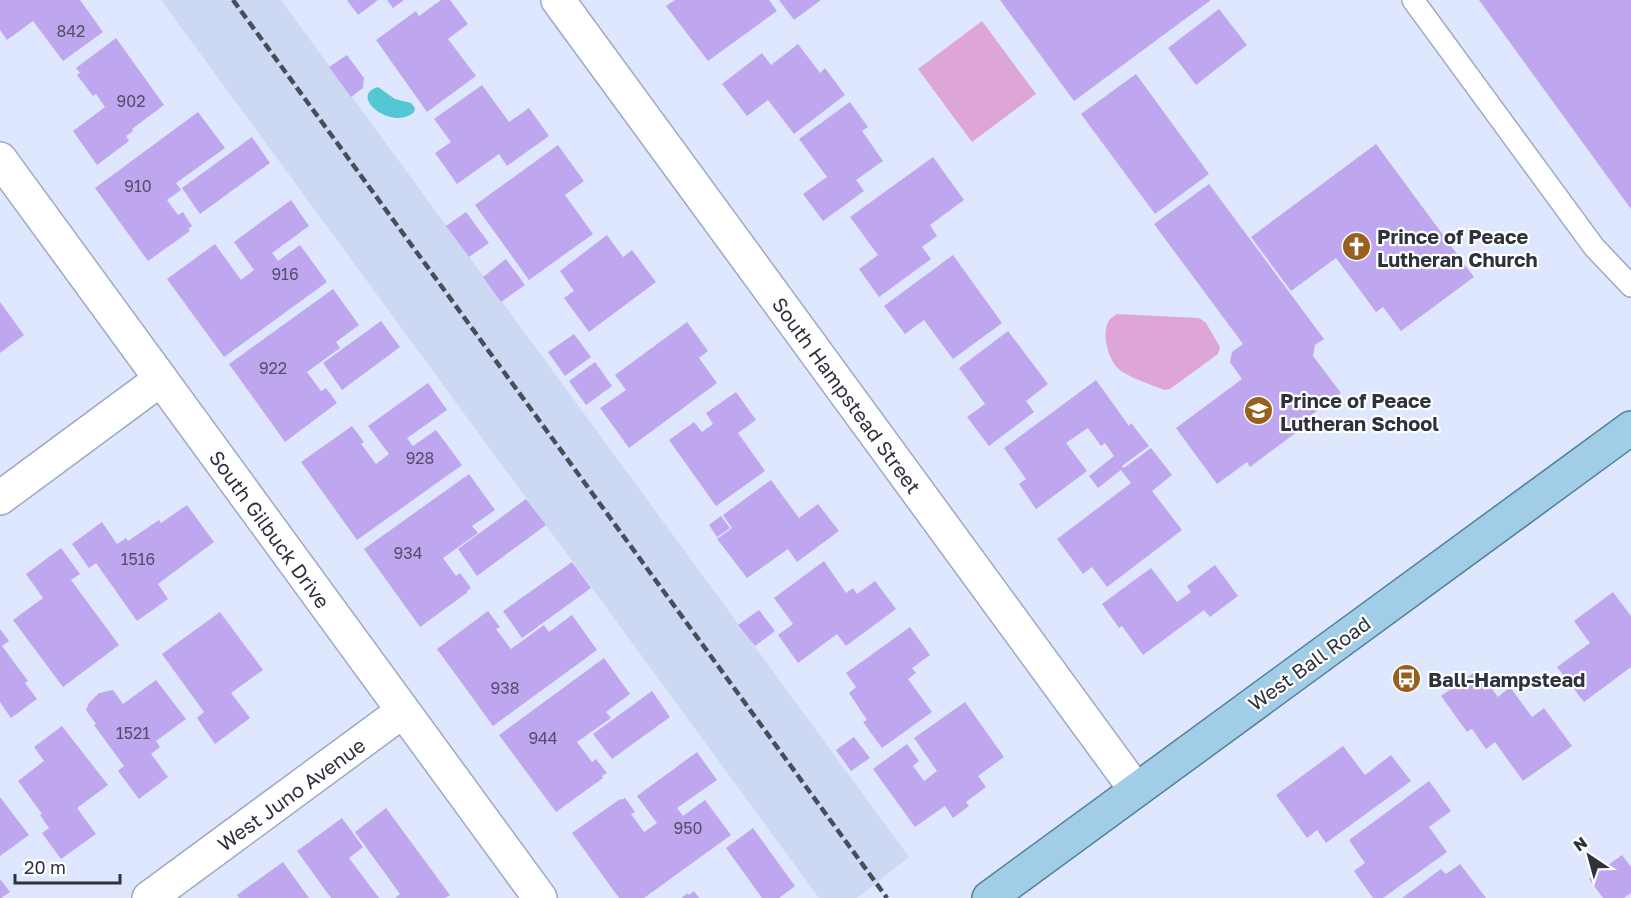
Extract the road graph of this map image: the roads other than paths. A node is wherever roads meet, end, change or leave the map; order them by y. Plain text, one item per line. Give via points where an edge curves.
1 (558, 0) edge
2 (1413, 0) edge
3 (0, 159) edge
4 (1631, 286) edge
5 (161, 379) junction
6 (1630, 426) edge
7 (0, 498) edge
8 (403, 711) junction
9 (1136, 790) junction
10 (536, 897) edge
11 (149, 898) edge
12 (989, 898) edge

1 - 9 street, South Hampstead Street
2 - 4 lane via 1594,247
3 - 5 street, South Gilbuck Drive
5 - 7 street
5 - 8 street, South Gilbuck Drive
6 - 9 main road, West Ball Road
8 - 10 street, South Gilbuck Drive
8 - 11 street, West Juno Avenue
9 - 12 main road, West Ball Road

